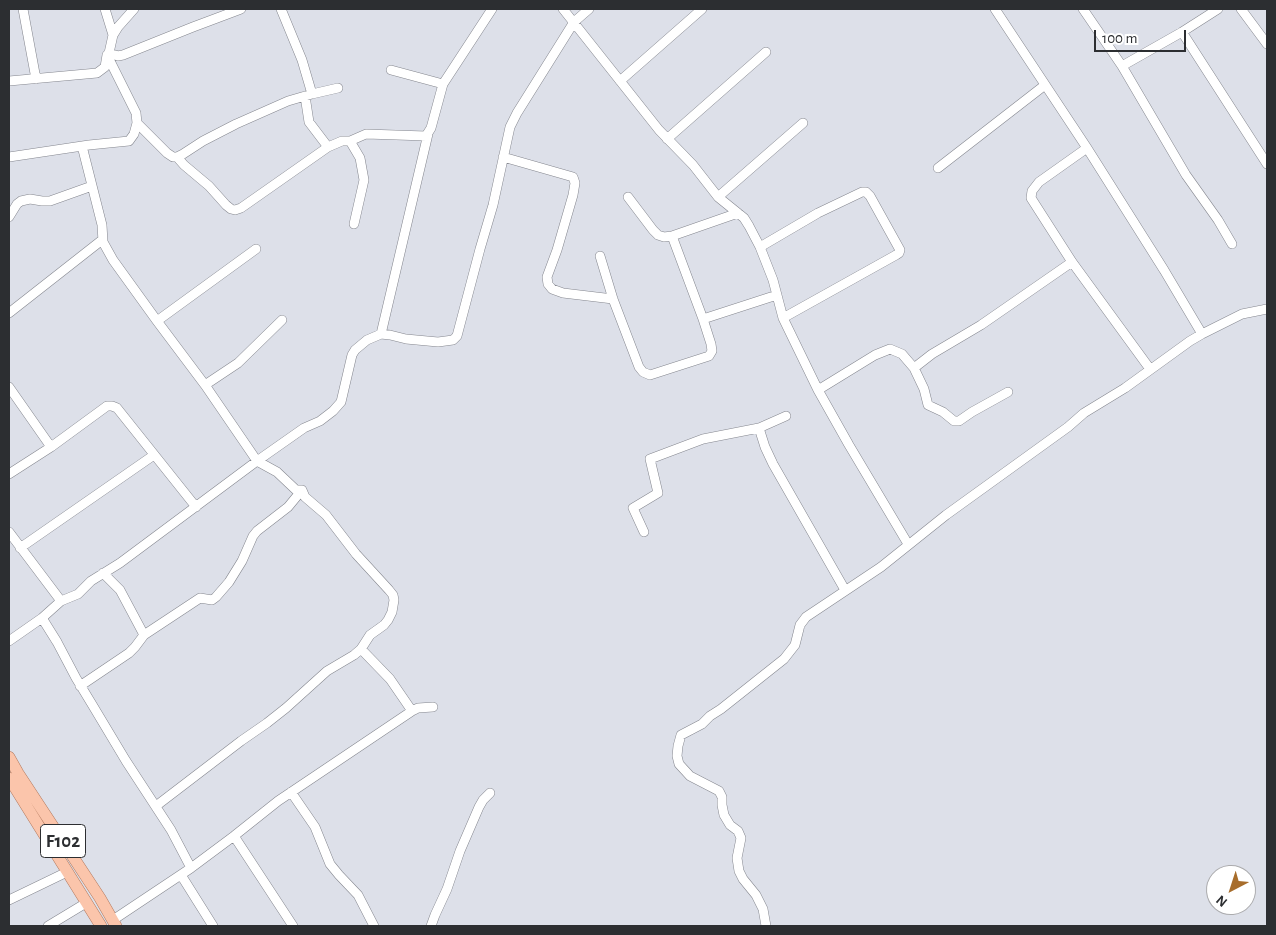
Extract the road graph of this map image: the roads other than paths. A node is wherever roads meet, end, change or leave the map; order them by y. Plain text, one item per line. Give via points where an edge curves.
1 (22, 9) edge
2 (105, 9) edge
3 (134, 9) edge
4 (241, 9) edge
5 (281, 9) edge
6 (492, 9) edge
7 (563, 9) edge
8 (589, 9) edge
9 (702, 9) edge
10 (995, 9) edge
11 (1083, 9) edge
12 (1218, 9) edge
13 (1241, 9) edge
14 (574, 22) junction
15 (1182, 32) junction
16 (114, 35) junction
17 (1267, 44) edge
18 (766, 52) dead end
19 (108, 54) junction
20 (1122, 66) junction
21 (391, 70) dead end
22 (36, 78) junction
23 (9, 81) edge
24 (620, 81) junction
25 (443, 84) junction
26 (1045, 84) junction
27 (338, 88) dead end
28 (309, 95) junction
29 (137, 123) junction
30 (803, 123) dead end
31 (428, 134) junction
32 (667, 139) junction
33 (350, 141) junction
34 (82, 146) junction
35 (328, 148) junction
36 (1087, 148) junction
37 (9, 157) edge
38 (177, 157) junction
39 (504, 157) junction
40 (1267, 164) edge
41 (938, 168) dead end
42 (92, 186) junction
43 (628, 197) dead end
44 (718, 197) junction
45 (738, 213) junction
46 (9, 217) edge
47 (354, 224) dead end
48 (672, 236) junction
49 (102, 240) junction
50 (1232, 244) dead end
51 (760, 247) junction
52 (256, 249) dead end
53 (600, 256) dead end
54 (1072, 262) junction
55 (777, 295) junction
56 (614, 299) junction
57 (1267, 309) edge
58 (9, 312) edge
59 (784, 318) junction
60 (703, 319) junction
61 (282, 320) dead end
62 (157, 321) junction
63 (381, 334) junction
64 (1202, 334) junction
65 (914, 368) junction
66 (1150, 370) junction
67 (205, 385) junction
68 (9, 387) edge
69 (818, 390) junction
70 (1008, 392) dead end
71 (786, 416) dead end
72 (759, 428) junction
73 (51, 447) junction
74 (154, 455) junction
75 (257, 461) junction
76 (9, 474) edge
77 (302, 490) junction
78 (196, 507) junction
79 (9, 532) edge
80 (644, 532) dead end
81 (908, 544) junction
82 (20, 548) junction
83 (104, 573) junction
84 (845, 590) junction
85 (61, 601) junction
86 (42, 618) junction
87 (144, 635) junction
88 (9, 641) edge
89 (361, 649) junction
90 (80, 686) junction
91 (433, 708) dead end
92 (412, 711) junction
93 (9, 757) edge
94 (12, 776) edge
95 (291, 792) junction
96 (490, 793) dead end
97 (156, 806) junction
98 (234, 836) junction
99 (191, 868) junction
100 (67, 872) junction
101 (181, 875) junction
102 (9, 900) edge
103 (86, 903) junction
104 (115, 923) edge
105 (48, 926) edge
106 (101, 926) edge
107 (213, 926) edge
108 (293, 926) edge
109 (374, 926) edge
110 (431, 926) edge
111 (766, 926) edge

1 - 22 street
2 - 16 street
3 - 16 street
4 - 19 street via 123,55
5 - 28 street via 302,60
6 - 25 street
7 - 14 street
8 - 14 street
9 - 24 street
10 - 26 street
11 - 20 street
12 - 15 street
13 - 17 street
14 - 24 street
14 - 39 street via 517,113 510,127
15 - 20 street
15 - 40 street
16 - 19 street
18 - 32 street
19 - 22 street via 105,67 97,73
19 - 29 street via 136,113
20 - 50 street
21 - 25 street
22 - 23 street
24 - 32 street
25 - 31 street
26 - 36 street
26 - 41 street
27 - 28 street
28 - 35 street via 309,122
28 - 38 street via 236,124
29 - 34 street via 129,141
29 - 38 street via 168,153
30 - 44 street
31 - 33 street via 366,134
31 - 63 street
32 - 44 street
33 - 35 street
33 - 47 street via 360,158 364,180
34 - 37 street
34 - 42 street
35 - 38 street via 236,210 226,205
36 - 54 street via 1039,182 1031,194
36 - 64 street
39 - 56 street via 573,177 573,195 547,278 548,284 563,293
39 - 63 street via 457,336 453,340 438,342
42 - 46 street via 50,201 21,201
42 - 49 street via 102,225
43 - 48 street via 652,230 664,237
44 - 45 street
45 - 48 street
45 - 51 street
48 - 60 street
49 - 58 street
49 - 62 street
51 - 55 street
51 - 59 street via 818,213 866,192 900,250
52 - 62 street
53 - 56 street
54 - 65 street
54 - 66 street
55 - 59 street
55 - 60 street
56 - 60 street via 639,366 650,375 709,356 711,344
57 - 64 street via 1242,314
59 - 69 street
61 - 67 street via 238,363
62 - 67 street
63 - 75 street via 367,340 352,355 341,402 333,411
64 - 66 street
65 - 69 street via 902,354 890,349
65 - 70 street via 928,405 954,421
66 - 81 street via 1084,414
67 - 75 street
68 - 73 street
69 - 81 street
71 - 72 street
72 - 80 street via 703,439 650,459 658,493 633,508
72 - 84 street via 773,464
73 - 74 street via 112,406
73 - 76 street
74 - 78 street
74 - 82 street
75 - 77 street via 277,472 296,490
75 - 78 street
77 - 87 street via 288,507 257,531 229,582 216,597 212,600 200,598
77 - 89 street via 393,595 394,606 388,620 370,635
78 - 83 street
79 - 82 street
81 - 84 street
82 - 85 street
83 - 85 street via 78,594
83 - 87 street via 120,590
84 - 111 street via 806,617 800,625 795,646 784,659 702,724 681,735 678,746 677,756 684,770 719,791 722,797 724,815 741,838 737,858 739,871 764,909
85 - 86 street
86 - 88 street
86 - 90 street
87 - 90 street via 129,653
89 - 92 street via 390,679
89 - 97 street via 327,671 267,723
90 - 97 street
91 - 92 street
92 - 95 street
93 - 94 main road, F102
94 - 100 main road, F102
94 - 104 main road, F102
95 - 98 street
95 - 109 street via 315,827 330,864 361,899
96 - 110 street via 479,807
97 - 99 street
98 - 99 street
98 - 108 street
99 - 101 street
100 - 102 street
100 - 103 main road, F102
101 - 104 street
101 - 107 street
103 - 105 street
103 - 106 main road, F102

